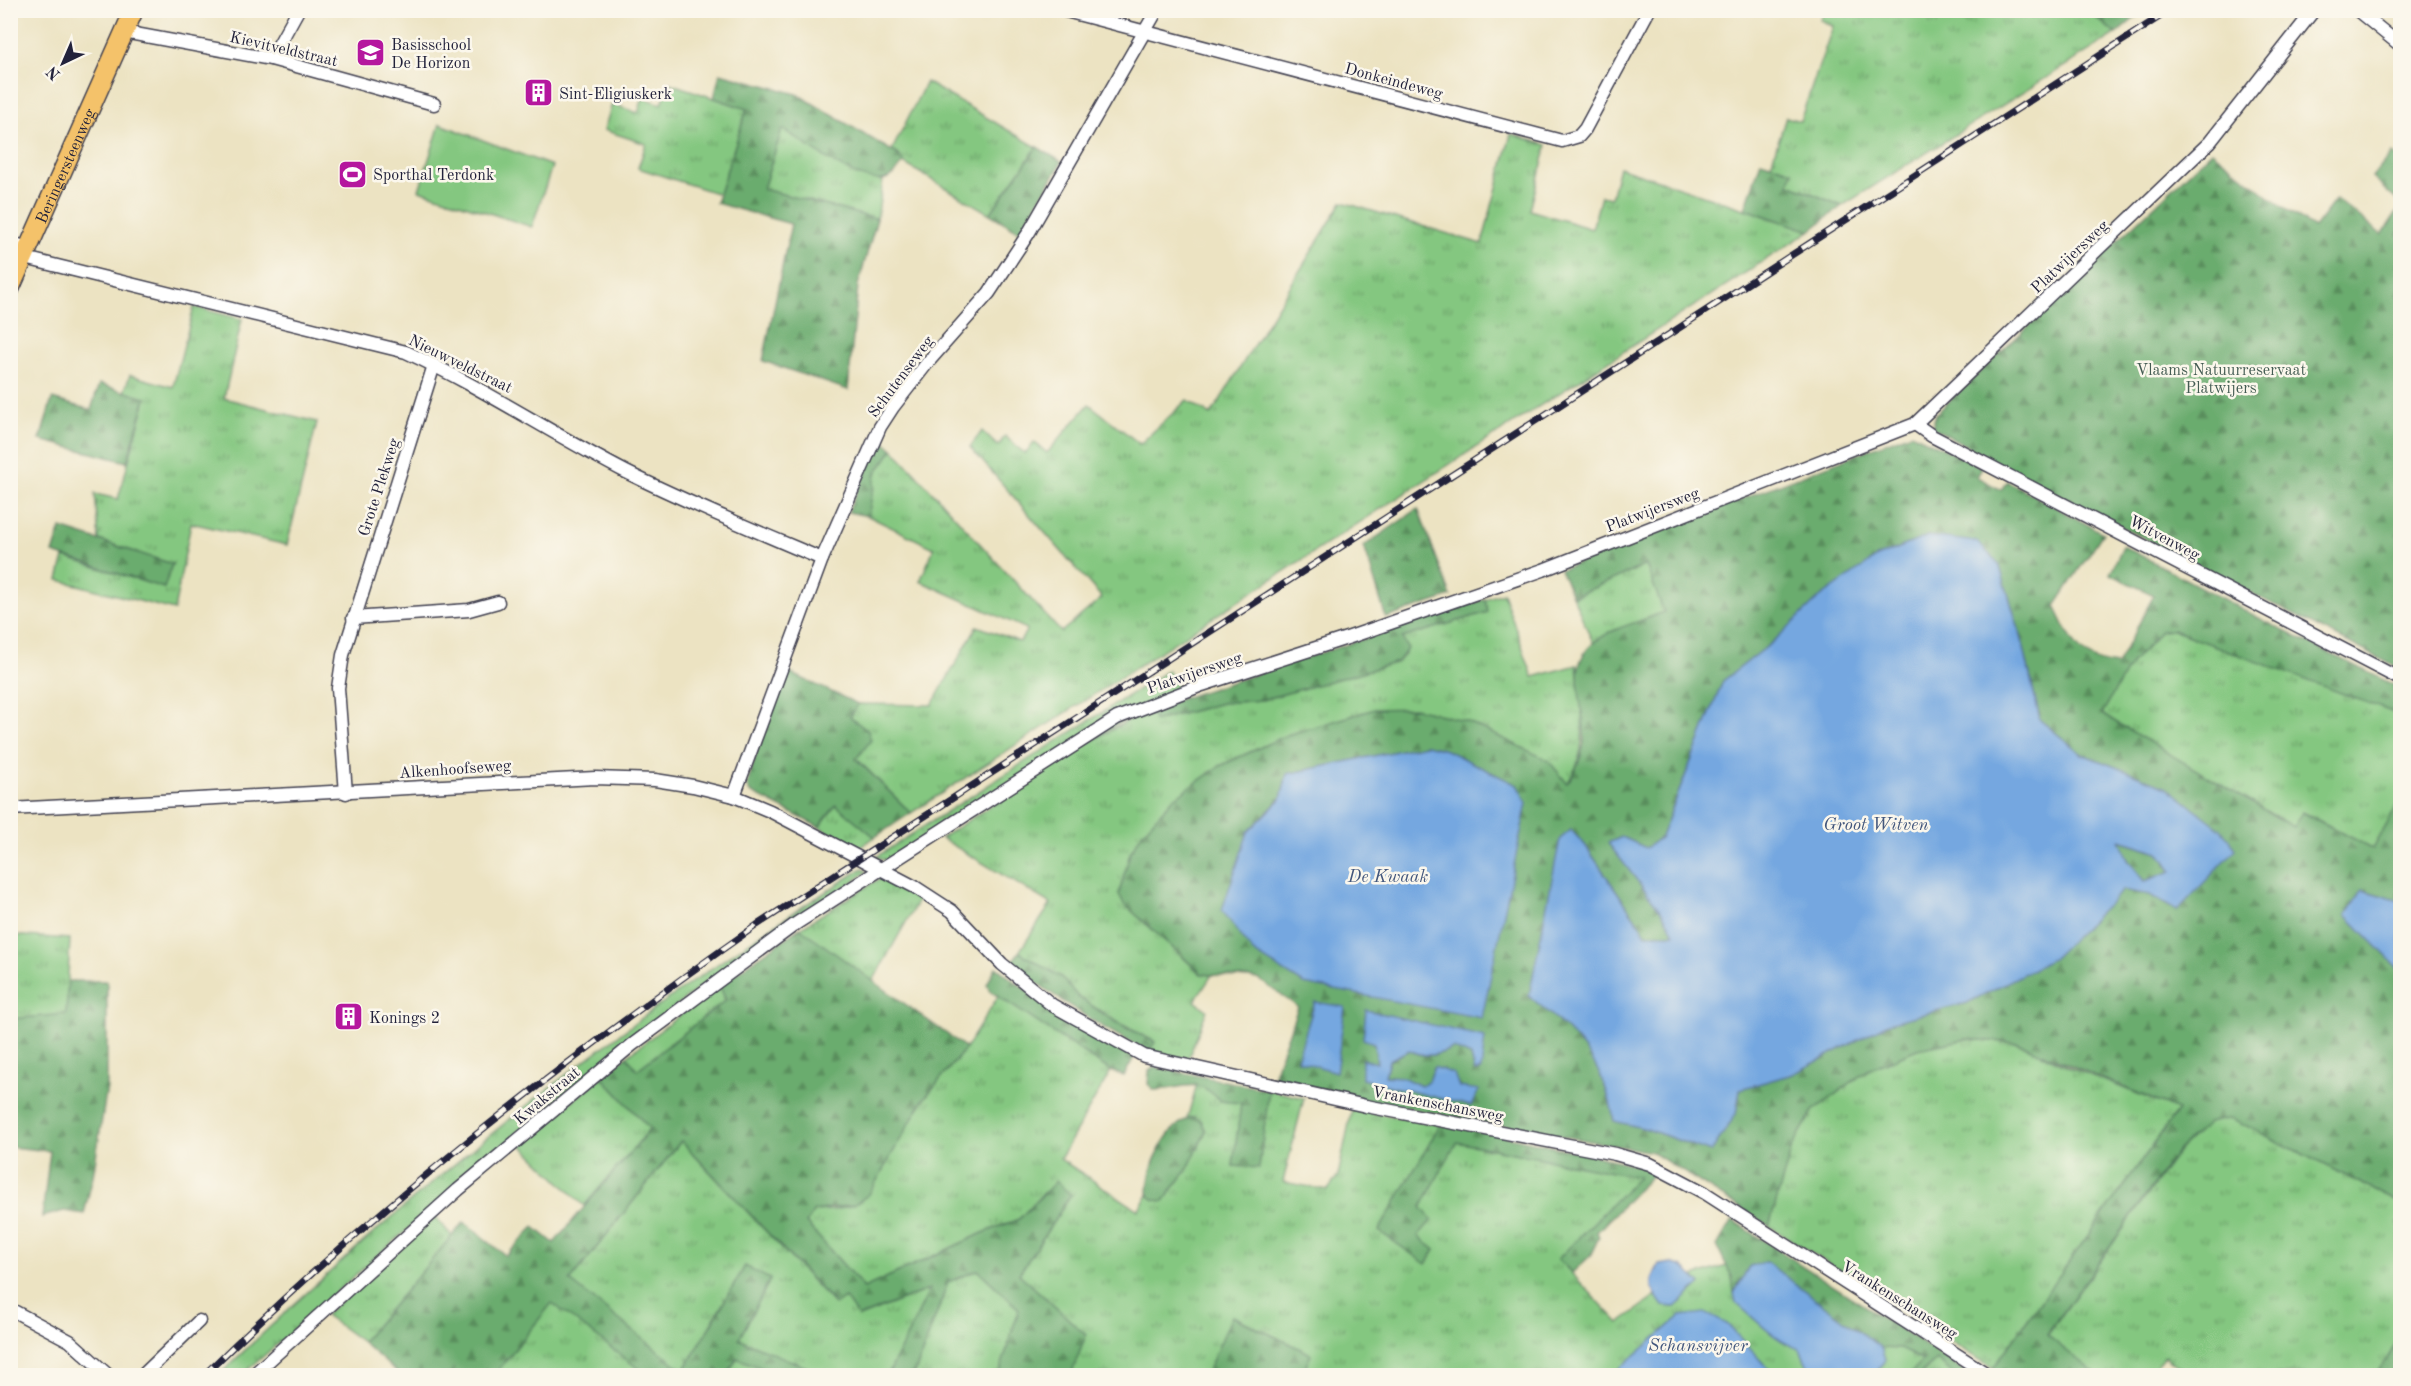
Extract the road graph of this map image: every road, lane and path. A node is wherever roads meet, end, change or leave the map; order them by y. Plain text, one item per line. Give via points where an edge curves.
1 (134, 10) edge
2 (298, 10) edge
3 (1062, 10) edge
4 (1157, 10) edge
5 (1649, 10) edge
6 (2314, 10) edge
7 (2357, 10) edge
8 (124, 32) junction
9 (1145, 32) junction
10 (2400, 45) edge
11 (271, 59) junction
12 (434, 104) dead end
13 (10, 242) edge
14 (27, 253) junction
15 (10, 289) edge
16 (434, 365) junction
17 (1915, 424) junction
18 (822, 559) junction
19 (498, 602) dead end
20 (353, 618) junction
21 (2400, 679) edge
22 (346, 793) junction
23 (734, 796) junction
24 (10, 809) edge
25 (884, 869) junction
26 (10, 1309) edge
27 (199, 1321) dead end
28 (109, 1376) edge
29 (142, 1376) edge
30 (252, 1376) edge
31 (1989, 1376) edge

1 - 8 main road, Beringersteenweg
2 - 11 street
3 - 9 street, Donkeindeweg
4 - 9 street, Schutenseweg
5 - 9 street, Donkeindeweg via 1585,129 1580,136 1562,141
6 - 17 street, Platwijersweg via 2211,142
7 - 10 street
8 - 11 street, Kievitveldstraat
8 - 14 main road, Beringersteenweg
9 - 18 street, Schutenseweg via 1028,234 989,293 893,407 880,428
11 - 12 street, Kievitveldstraat
13 - 14 street, Nieuwveldstraat
14 - 15 main road, Beringersteenweg
14 - 16 street, Nieuwveldstraat via 370,342
16 - 18 street, Nieuwveldstraat via 624,471
16 - 20 street, Grote Plekweg
17 - 21 street, Witvenweg
17 - 25 street, Platwijersweg via 1543,570 1132,711
18 - 23 street, Schutenseweg
19 - 20 street via 470,610
20 - 22 street, Grote Plekweg via 338,688
22 - 23 street, Alkenhoofseweg via 595,778 655,780
22 - 24 street, Alkenhoofseweg
23 - 25 street, Alkenhoofseweg
25 - 30 street, Kwakstraat via 797,923 632,1045 458,1191
25 - 31 street, Vrankenschansweg via 952,911 1002,964 1052,1005 1144,1056 1650,1164 1705,1193
26 - 28 street via 70,1341
27 - 29 street

